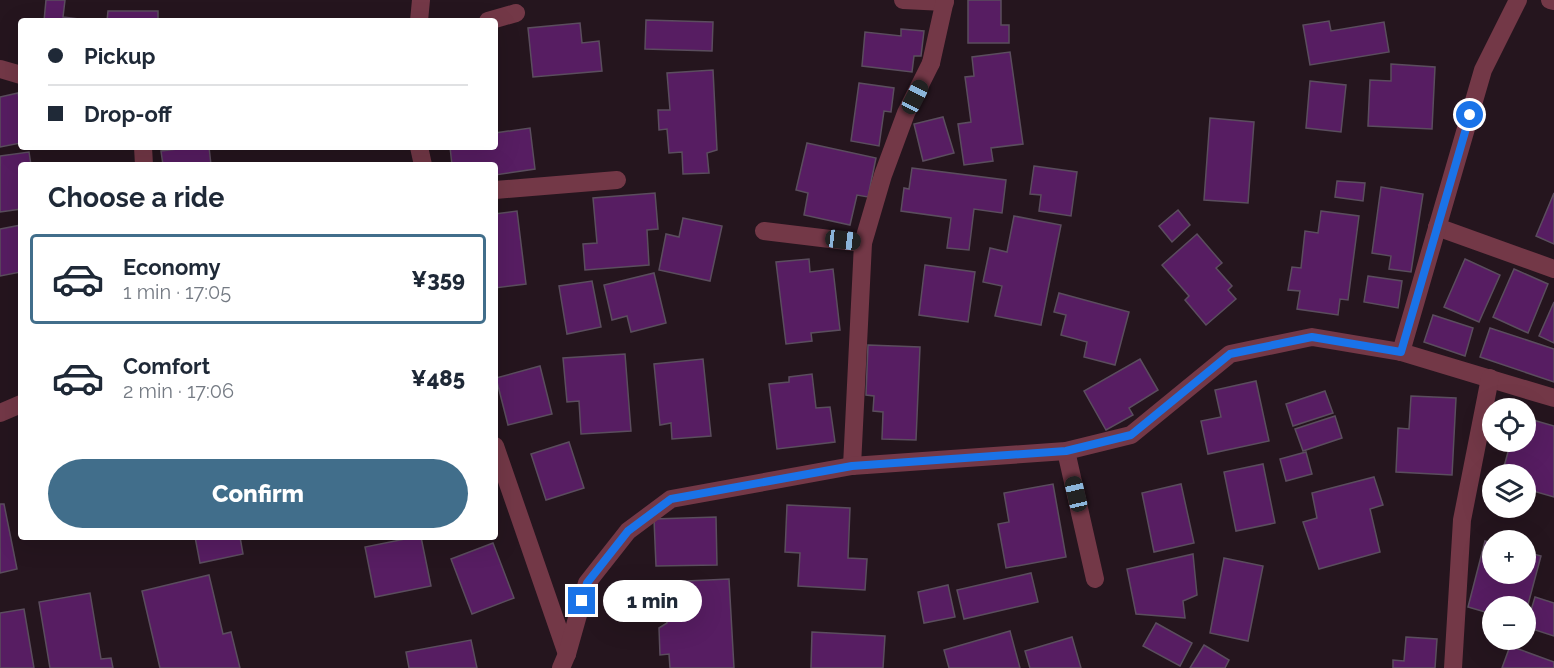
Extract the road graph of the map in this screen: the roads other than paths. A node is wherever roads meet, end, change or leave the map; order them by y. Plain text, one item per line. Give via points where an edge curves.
1 (421, 0) edge
2 (903, 0) edge
3 (1518, 0) edge
4 (945, 1) edge
5 (516, 13) dead end
6 (419, 18) edge
7 (498, 18) edge
8 (0, 69) edge
9 (18, 74) edge
10 (617, 180) dead end
11 (498, 190) edge
12 (1437, 227) junction
13 (764, 231) dead end
14 (863, 243) junction
15 (1554, 269) edge
16 (1401, 352) junction
17 (1490, 378) junction
18 (1554, 398) edge
19 (18, 405) edge
20 (0, 413) edge
21 (1066, 451) junction
22 (498, 455) edge
23 (852, 466) junction
24 (1095, 579) dead end
25 (564, 661) edge
26 (1453, 668) edge

1 - 6 street
2 - 4 street
3 - 12 street via 1483,70
4 - 14 street via 932,63 906,113
5 - 7 street
8 - 9 street
10 - 11 street
12 - 15 street
12 - 16 street
13 - 14 street
14 - 23 street
16 - 17 street
16 - 21 street via 1312,337 1230,354 1131,435
17 - 18 street
17 - 26 street via 1462,520
19 - 20 street
21 - 23 street
21 - 24 street
22 - 25 street
23 - 25 street via 671,499 628,531 587,583

